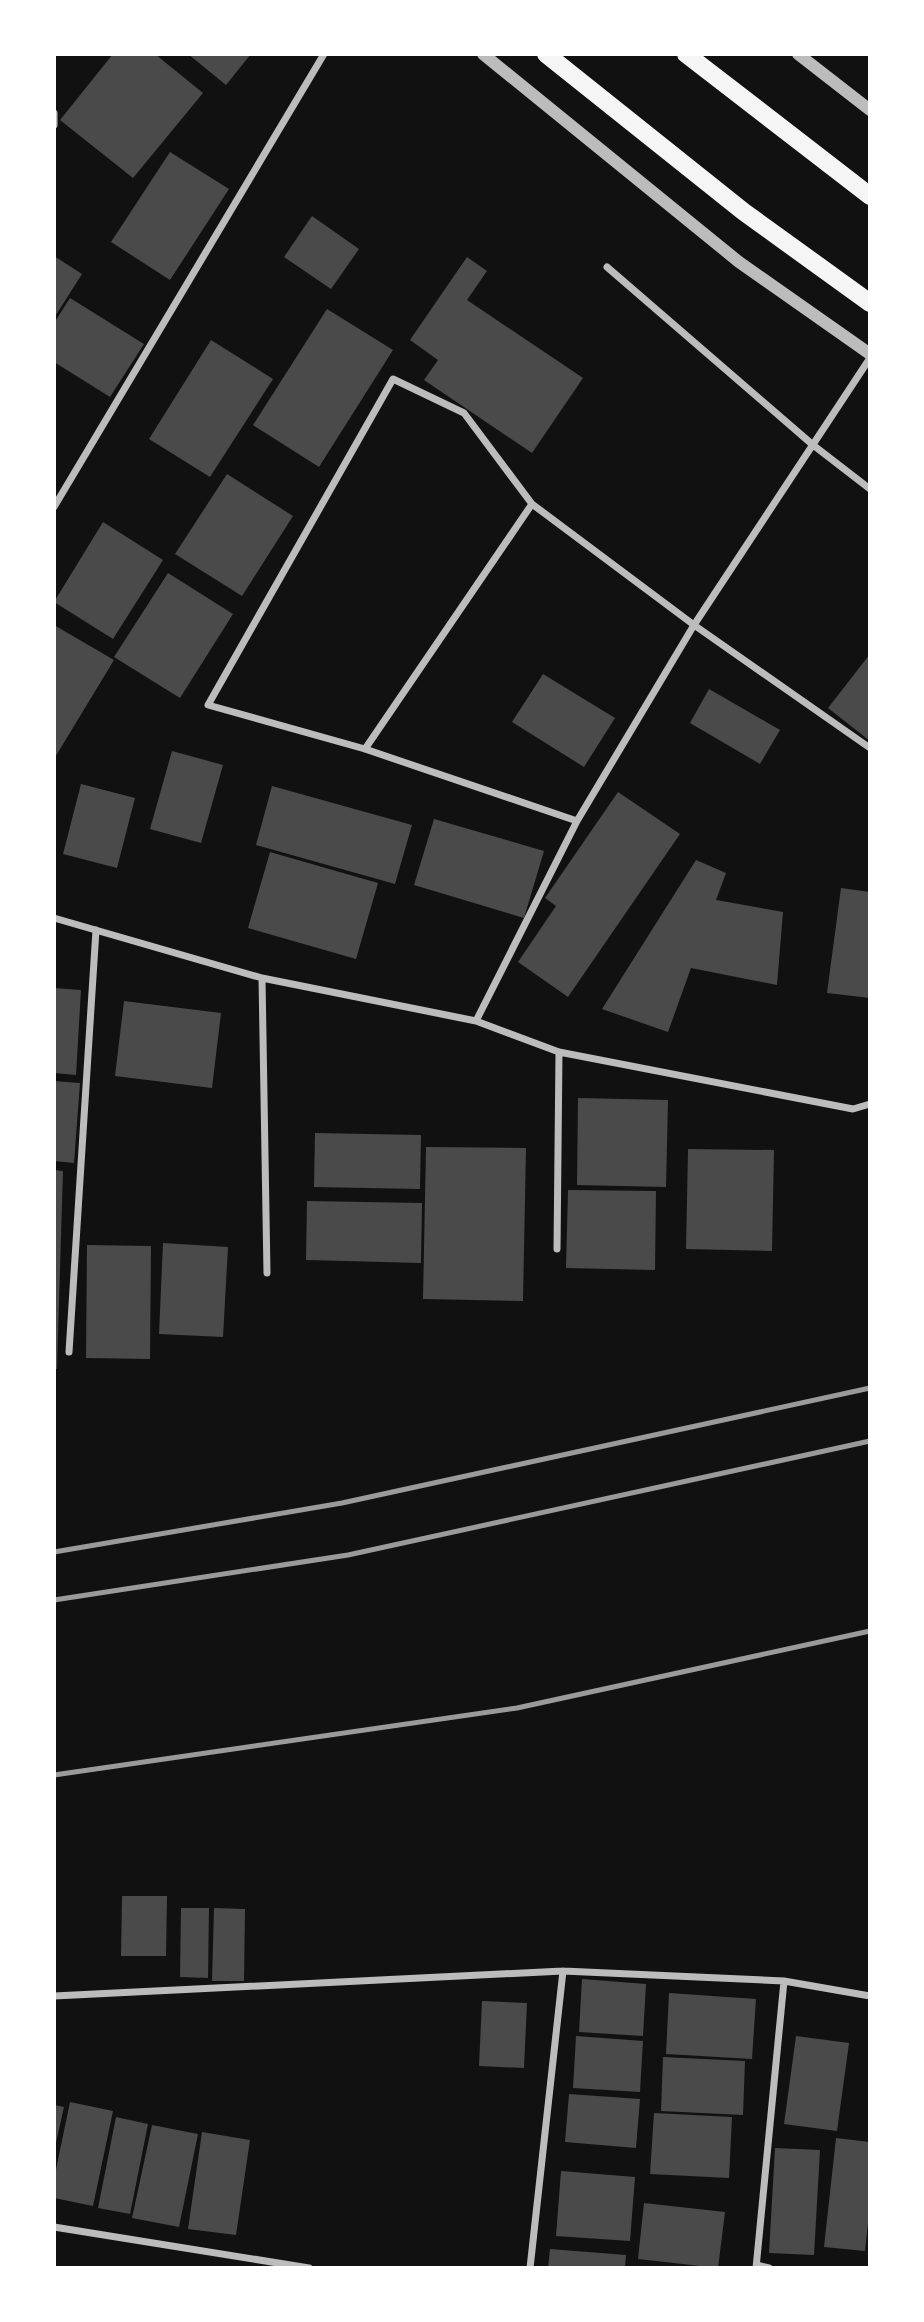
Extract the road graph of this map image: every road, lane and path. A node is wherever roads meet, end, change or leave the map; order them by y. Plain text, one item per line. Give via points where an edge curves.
1 (324, 54) edge
2 (484, 54) edge
3 (546, 54) edge
4 (686, 54) edge
5 (798, 54) edge
6 (870, 110) edge
7 (54, 113) edge
8 (54, 125) edge
9 (870, 196) edge
10 (607, 267) dead end
11 (870, 303) edge
12 (870, 356) edge
13 (813, 445) junction
14 (870, 489) edge
15 (532, 504) junction
16 (54, 507) edge
17 (694, 625) junction
18 (870, 748) edge
19 (365, 749) junction
20 (578, 821) junction
21 (54, 918) edge
22 (96, 930) junction
23 (262, 978) junction
24 (476, 1021) junction
25 (559, 1052) junction
26 (870, 1104) edge
27 (557, 1249) dead end
28 (267, 1273) dead end
29 (69, 1352) dead end
30 (563, 1971) junction
31 (784, 1981) junction
32 (54, 1996) edge
33 (870, 1996) edge
34 (54, 2227) edge
35 (756, 2266) edge
36 (309, 2268) edge
37 (530, 2268) edge
38 (769, 2268) edge

1 - 16 street
2 - 12 street via 739,262
3 - 11 main road via 744,212
4 - 9 main road
5 - 6 street
7 - 8 street
10 - 13 street
12 - 13 street
13 - 14 street
13 - 17 street
15 - 17 street
15 - 19 street
15 - 19 street via 464,413 393,379 208,705
17 - 18 street
17 - 20 street
19 - 20 street
20 - 24 street
21 - 22 street
22 - 23 street
22 - 29 street
23 - 24 street
23 - 28 street
24 - 25 street
25 - 26 street via 853,1110
25 - 27 street
30 - 31 street
30 - 32 street
30 - 37 street
31 - 33 street
31 - 35 street
34 - 36 street
35 - 38 street

